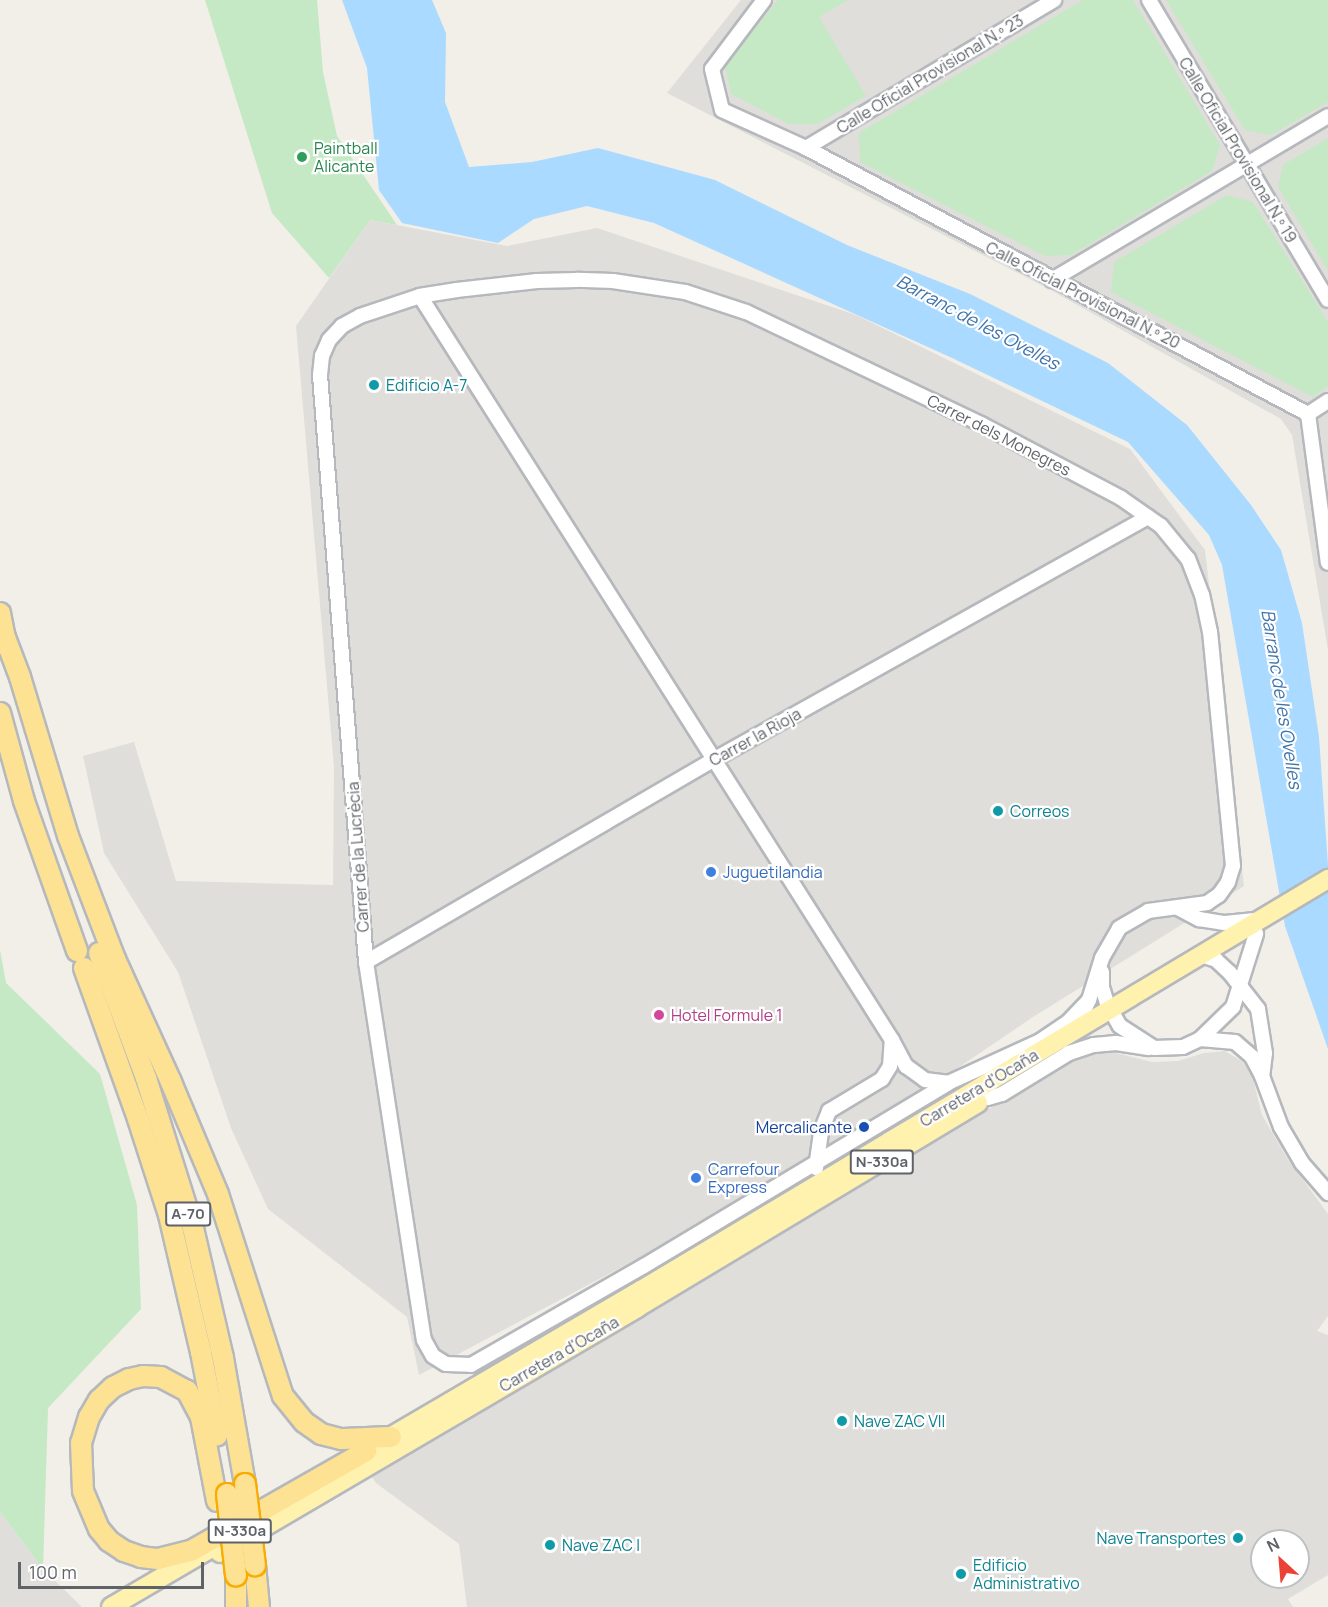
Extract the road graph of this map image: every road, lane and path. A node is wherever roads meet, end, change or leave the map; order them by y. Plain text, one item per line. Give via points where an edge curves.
1 (764, 0) edge
2 (1054, 0) edge
3 (1149, 0) edge
4 (1328, 116) edge
5 (806, 148) junction
6 (1247, 164) junction
7 (1052, 280) junction
8 (420, 296) junction
9 (1328, 300) edge
10 (329, 340) joint
11 (1328, 401) edge
12 (1308, 414) junction
13 (1148, 517) junction
14 (1328, 563) edge
15 (2, 622) edge
16 (0, 712) edge
17 (715, 759) junction
18 (1328, 879) edge
19 (1328, 891) edge
20 (1178, 908) junction
21 (1260, 927) junction
22 (1208, 957) junction
23 (1102, 958) junction
24 (366, 962) junction
25 (1242, 985) junction
26 (1089, 1000) junction
27 (1112, 1014) junction
28 (1075, 1031) junction
29 (1200, 1039) junction
30 (892, 1040) junction
31 (1048, 1042) junction
32 (1154, 1048) junction
33 (1262, 1076) junction
34 (948, 1083) junction
35 (988, 1098) junction
36 (817, 1163) junction
37 (809, 1190) junction
38 (1328, 1193) edge
39 (754, 1222) junction
40 (675, 1248) junction
41 (644, 1266) junction
42 (636, 1293) junction
43 (596, 1294) junction
44 (446, 1364) joint
45 (391, 1437) junction
46 (366, 1451) junction
47 (221, 1498) junction
48 (111, 1607) edge
49 (128, 1607) edge
50 (236, 1607) edge
51 (259, 1607) edge

1 - 5 street, Calle Oficial Provisional N.º 20 via 712,69 722,110
2 - 5 street, Calle Oficial Provisional N.º 23
3 - 6 street, Calle Oficial Provisional N.º 19
4 - 6 street
5 - 7 street, Calle Oficial Provisional N.º 20
6 - 7 street
6 - 9 street, Calle Oficial Provisional N.º 19
7 - 12 street, Calle Oficial Provisional N.º 20
8 - 10 street, Carrer dels Monegres via 360,316 342,326
8 - 13 street, Carrer dels Monegres via 537,280 577,280 648,286 715,301 746,312 981,424 1121,498
8 - 17 street, Carretera d'Ocaña
10 - 24 street, Carrer de la Lucrècia via 320,375
11 - 12 street
12 - 14 street
13 - 17 street, Carrer la Rioja
13 - 20 street, Carrer dels Monegres via 1161,526 1188,559 1202,595 1210,632 1233,849 1233,866 1219,895 1207,903
15 - 45 highway via 68,836 115,958 218,1194 283,1396 304,1422 321,1434 341,1439
15 - 51 highway, A-70, bridge via 38,774 146,1078 193,1228 223,1358
16 - 47 highway, A-70 via 24,801 169,1215 201,1352
17 - 24 street, Carrer la Rioja
17 - 30 street, Carretera d'Ocaña
18 - 21 main road, Carretera d'Ocaña / N-330a
19 - 21 main road, Carretera d'Ocaña / N-330a
20 - 21 street, Carretera d'Ocaña via 1199,919
20 - 23 street, Carrer dels Monegres via 1148,911 1131,918 1119,928
21 - 22 main road, Carretera d'Ocaña / N-330a
21 - 25 street, Carretera d'Ocaña via 1242,970
22 - 25 street
22 - 27 main road, Carretera d'Ocaña / N-330a
23 - 26 street, Carretera d'Ocaña
23 - 27 street via 1102,987
24 - 44 street, Carrer de la Lucrècia via 424,1340 433,1356
25 - 29 street, Carretera d'Ocaña via 1233,1007
25 - 33 street via 1258,1009 1265,1053
26 - 28 street
26 - 31 street, Carretera d'Ocaña
27 - 28 main road, Carretera d'Ocaña / N-330a
27 - 32 street via 1138,1039
27 - 35 main road, Carretera d'Ocaña / N-330a
28 - 31 main road, Carretera d'Ocaña / N-330a
29 - 32 street, Carretera d'Ocaña via 1183,1047
29 - 33 street via 1235,1042 1252,1057
30 - 34 street, Carretera d'Ocaña via 906,1066 925,1080
30 - 36 street via 890,1066 882,1079 829,1111 821,1131
31 - 34 street, Carretera d'Ocaña
31 - 37 main road, Carretera d'Ocaña / N-330a
32 - 35 street, Carretera d'Ocaña via 1116,1043 1094,1045 1069,1053 1002,1094
33 - 38 street via 1281,1127 1302,1163
34 - 36 street, Carretera d'Ocaña
35 - 49 main road, Carretera d'Ocaña / N-330a
36 - 37 street
36 - 40 street, Carretera d'Ocaña
37 - 39 main road, Carretera d'Ocaña / N-330a
39 - 40 street, Carretera d'Ocaña
39 - 42 main road, Carretera d'Ocaña / N-330a
40 - 41 street, Carretera d'Ocaña
41 - 42 street via 637,1277
41 - 43 street, Carretera d'Ocaña
42 - 43 street, Carretera d'Ocaña
42 - 45 main road, Carretera d'Ocaña / N-330a
43 - 44 street, Carretera d'Ocaña via 471,1365
45 - 46 main road, Carretera d'Ocaña / N-330a
46 - 47 highway via 191,1551 158,1558 141,1557 109,1541 99,1529 83,1491 81,1443 99,1400 129,1379 144,1376 161,1377 187,1391 201,1417
46 - 48 main road, Carretera d'Ocaña / N-330a
47 - 50 highway, A-70, bridge

